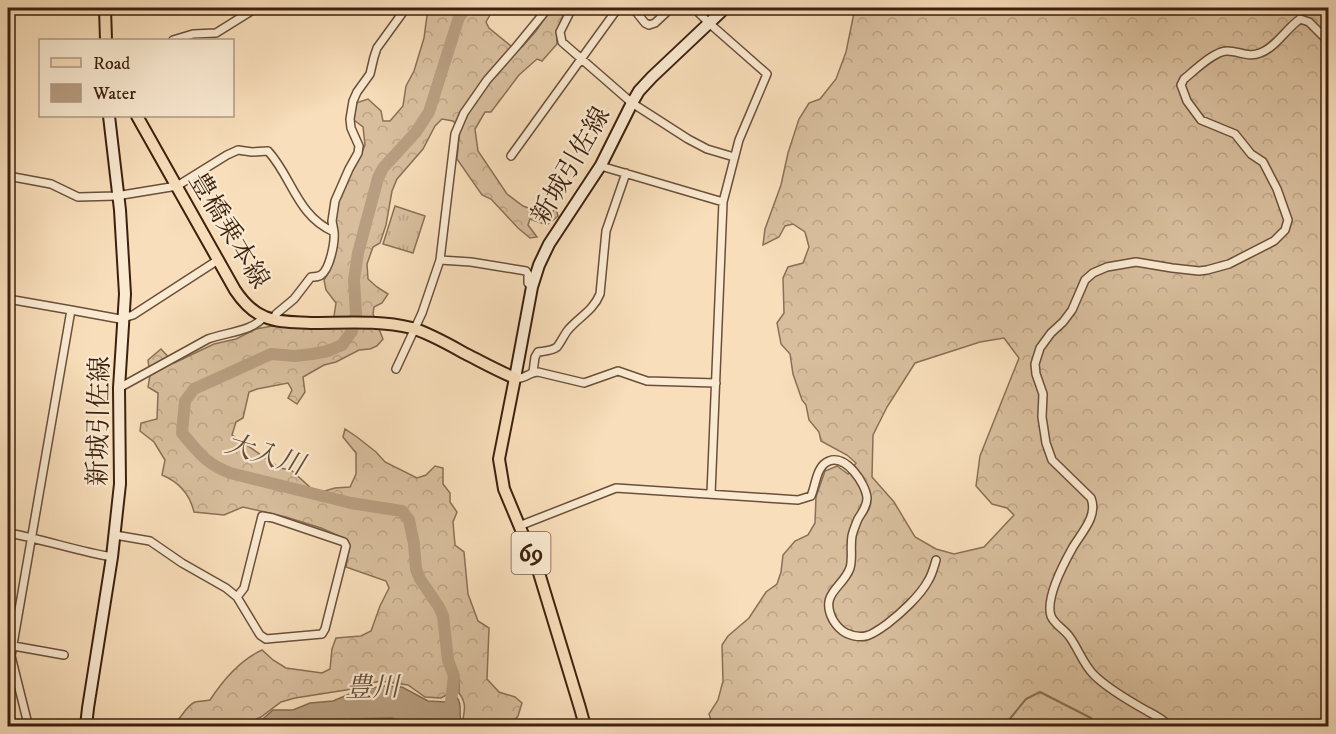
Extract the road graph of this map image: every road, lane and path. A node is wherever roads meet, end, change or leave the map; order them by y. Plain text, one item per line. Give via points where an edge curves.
1 (105, 8) edge
2 (256, 8) edge
3 (406, 8) edge
4 (548, 8) edge
5 (572, 8) edge
6 (618, 8) edge
7 (633, 8) edge
8 (671, 8) edge
9 (694, 8) edge
10 (725, 8) edge
11 (709, 23) junction
12 (106, 39) edge
13 (176, 39) edge
14 (1329, 41) edge
15 (582, 60) junction
16 (632, 103) junction
17 (109, 117) edge
18 (138, 117) edge
19 (511, 156) dead end
20 (734, 157) junction
21 (601, 165) junction
22 (626, 173) junction
23 (8, 176) edge
24 (177, 186) junction
25 (118, 196) junction
26 (723, 202) junction
27 (333, 232) junction
28 (218, 260) junction
29 (440, 260) junction
30 (532, 287) junction
31 (8, 299) edge
32 (71, 310) junction
33 (123, 318) junction
34 (269, 319) junction
35 (413, 329) junction
36 (396, 369) dead end
37 (533, 372) junction
38 (515, 378) junction
39 (716, 382) junction
40 (119, 388) junction
41 (711, 494) junction
42 (519, 526) junction
43 (8, 533) edge
44 (114, 535) junction
45 (31, 537) junction
46 (112, 557) junction
47 (936, 560) dead end
48 (237, 597) junction
49 (10, 646) edge
50 (64, 655) dead end
51 (28, 724) dead end
52 (86, 726) edge
53 (585, 726) edge
54 (1169, 726) edge

1 - 12 main road
2 - 13 street via 216,33
3 - 27 street via 377,48 370,74 353,101 350,119 358,153 335,201
4 - 29 street via 487,80 455,134
5 - 15 street via 560,32 562,42
6 - 15 street
7 - 8 street via 649,25
9 - 11 street
10 - 11 main road, 新城引佐線
11 - 16 main road, 新城引佐線 via 652,77
11 - 20 street via 767,74
14 - 54 street via 1309,22 1300,19 1260,53 1218,53 1181,85 1201,120 1235,134 1263,162 1288,220 1285,230 1274,241 1229,264 1207,270 1136,262 1093,273 1082,285 1072,310 1041,348 1035,364 1052,460 1094,505 1087,526 1056,581 1050,615 1069,634 1094,675
15 - 16 street
15 - 19 street
16 - 20 street via 688,140
16 - 21 main road, 新城引佐線
17 - 25 main road, 新城引佐線
18 - 24 main road, 豊橋乗本線
20 - 26 street
21 - 22 street
21 - 30 main road, 新城引佐線 via 549,244
22 - 26 street
22 - 37 street via 606,231 598,301 554,349 538,352
23 - 25 street via 51,184 78,197
24 - 25 street
24 - 27 street via 238,150 268,151 306,211
24 - 28 main road, 豊橋乗本線
25 - 33 main road, 新城引佐線
26 - 39 street
27 - 34 street via 335,240 322,274 311,276 294,299
28 - 33 street via 134,315
28 - 34 main road, 豊橋乗本線 via 241,299
29 - 30 street via 526,271
29 - 35 street
30 - 38 main road, 新城引佐線
31 - 32 street
32 - 33 street
32 - 45 street
33 - 40 main road, 新城引佐線
34 - 35 main road, 豊橋乗本線 via 393,324
34 - 40 street via 208,339
35 - 36 street
35 - 38 main road, 豊橋乗本線
37 - 38 street
37 - 39 street via 584,383 618,371 647,381
38 - 42 main road, 69 via 499,459 504,489
39 - 41 street
40 - 44 main road, 新城引佐線 via 120,484
41 - 42 street via 616,488
41 - 47 street via 805,499 811,496 824,465 830,460 847,464 865,487 866,505 852,534 849,570 832,592 829,603 836,625 855,636 869,635 901,611 927,584
42 - 53 main road, 69 via 539,573
43 - 45 street
44 - 46 main road, 新城引佐線
44 - 48 street via 150,541
45 - 46 street
45 - 49 street
46 - 52 main road, 新城引佐線
48 - 48 street via 266,639 322,634 346,546 344,542 262,516 244,588
49 - 50 street
49 - 51 street

